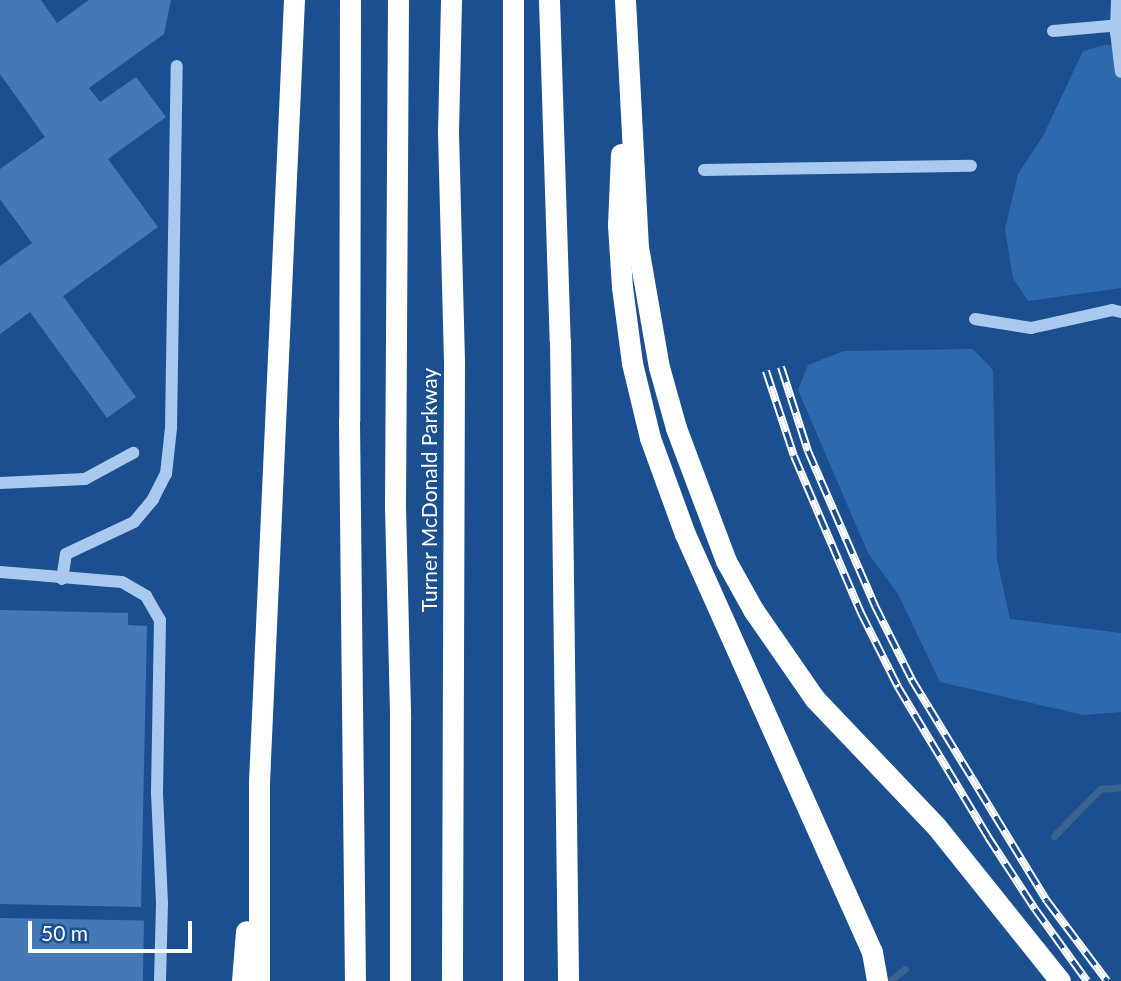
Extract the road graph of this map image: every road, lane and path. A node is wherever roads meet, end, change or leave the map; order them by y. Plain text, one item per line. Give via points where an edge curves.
1 (294, 0) edge
2 (351, 0) edge
3 (397, 0) edge
4 (451, 0) edge
5 (513, 0) edge
6 (549, 0) edge
7 (625, 0) edge
8 (1117, 0) edge
9 (1119, 25) edge
10 (1053, 31) dead end
11 (626, 56) junction
12 (177, 66) dead end
13 (1121, 72) edge
14 (971, 166) dead end
15 (705, 170) dead end
16 (1121, 312) edge
17 (975, 319) dead end
18 (133, 453) dead end
19 (0, 483) edge
20 (0, 572) edge
21 (62, 579) junction
22 (259, 782) junction
23 (160, 981) edge
24 (242, 981) edge
25 (259, 981) edge
26 (355, 981) edge
27 (400, 981) edge
28 (452, 981) edge
29 (513, 981) edge
30 (568, 981) edge
31 (877, 981) edge
32 (1060, 981) edge

1 - 22 highway
2 - 26 highway via 349,408
3 - 27 highway via 395,508
4 - 28 highway, Turner McDonald Parkway via 447,132 454,363
5 - 29 highway
6 - 30 highway via 560,341
7 - 11 highway
8 - 9 street
9 - 10 street
9 - 13 street
11 - 31 highway via 618,225 632,363 650,438 685,534 872,952
11 - 32 highway via 639,247 659,367 676,428 726,561 754,611 816,699 936,826
12 - 21 street via 171,428 166,474 134,522 66,555
14 - 15 street
16 - 17 street via 1112,310 1031,328
18 - 19 street via 85,479
20 - 21 street
21 - 23 street via 122,582 146,596 160,620
22 - 24 highway
22 - 25 highway

